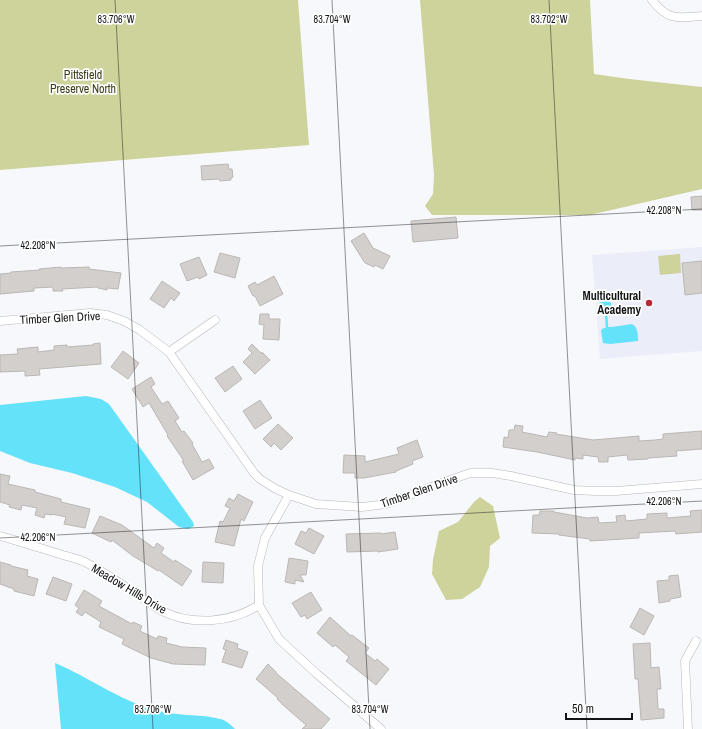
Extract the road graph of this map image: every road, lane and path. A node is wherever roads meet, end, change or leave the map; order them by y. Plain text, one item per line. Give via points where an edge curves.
1 (652, 0) edge
2 (702, 16) edge
3 (214, 320) dead end
4 (0, 321) edge
5 (169, 352) junction
6 (702, 484) edge
7 (289, 495) junction
8 (0, 536) edge
9 (259, 605) junction
10 (696, 641) dead end
11 (381, 729) edge
12 (688, 729) edge

1 - 2 street via 668,15
3 - 5 street
4 - 5 street, Timber Glen Drive via 90,313 108,315 132,325
5 - 7 street, Timber Glen Drive via 254,473 267,484
6 - 7 street, Timber Glen Drive via 616,491 574,490 492,473 470,474 386,504 362,507 316,504
7 - 9 street via 265,538 258,566
8 - 9 street, Meadow Hills Drive via 82,561 107,574 162,611 181,617 221,619 250,611
9 - 11 street via 279,639
10 - 12 street via 685,661

